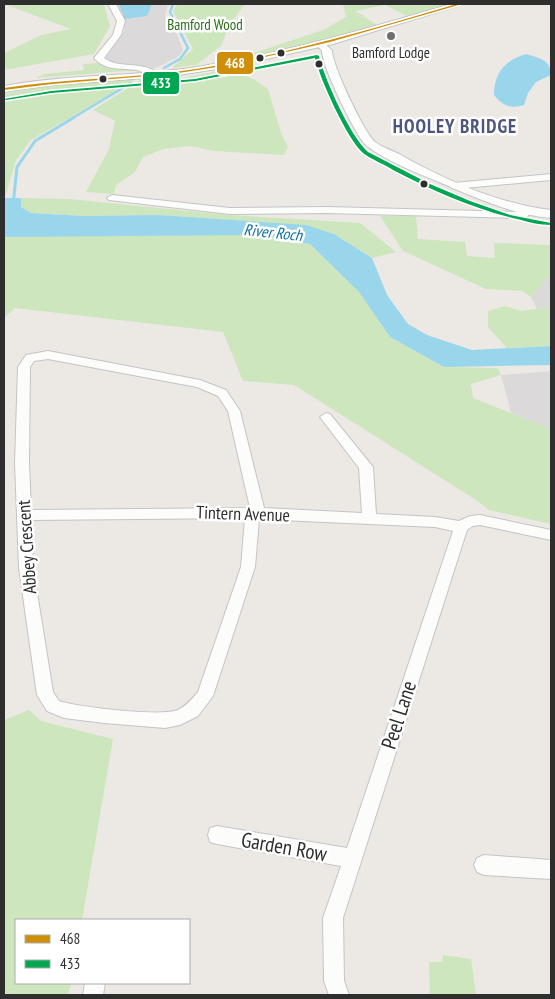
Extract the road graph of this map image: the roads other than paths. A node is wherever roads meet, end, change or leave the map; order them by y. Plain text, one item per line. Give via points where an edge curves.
1 (112, 4) edge
2 (460, 4) edge
3 (322, 45) junction
4 (309, 48) junction
5 (327, 59) junction
6 (153, 74) junction
7 (4, 89) edge
8 (551, 177) edge
9 (454, 186) junction
10 (112, 198) dead end
11 (526, 211) junction
12 (551, 214) edge
13 (326, 417) dead end
14 (256, 513) junction
15 (24, 515) junction
16 (369, 520) junction
17 (461, 527) junction
18 (551, 535) edge
19 (217, 836) dead end
20 (352, 858) junction
21 (484, 865) dead end
22 (551, 870) edge
23 (339, 995) edge

1 - 6 street via 121,20 118,31 99,58 145,69
2 - 3 main road
3 - 4 main road
3 - 5 street via 327,50
4 - 5 street
4 - 6 main road via 204,69
5 - 9 street via 337,84 370,142
6 - 7 main road
8 - 9 street
9 - 11 street
10 - 11 street via 257,212 328,210 524,215
11 - 12 street
13 - 16 street via 366,467
14 - 15 street, Tintern Avenue
14 - 15 street, Abbey Crescent via 234,411 222,393 200,384 38,355 30,358 24,367
14 - 15 street, Abbey Crescent via 248,567 205,696 189,712 175,719 158,720 64,710 53,706 45,695 26,568
14 - 16 street, Tintern Avenue
16 - 17 street, Tintern Avenue via 434,522
17 - 18 street via 480,520
17 - 20 street, Peel Lane
19 - 20 street, Garden Row
20 - 23 street, Peel Lane via 333,918 334,981
21 - 22 street

